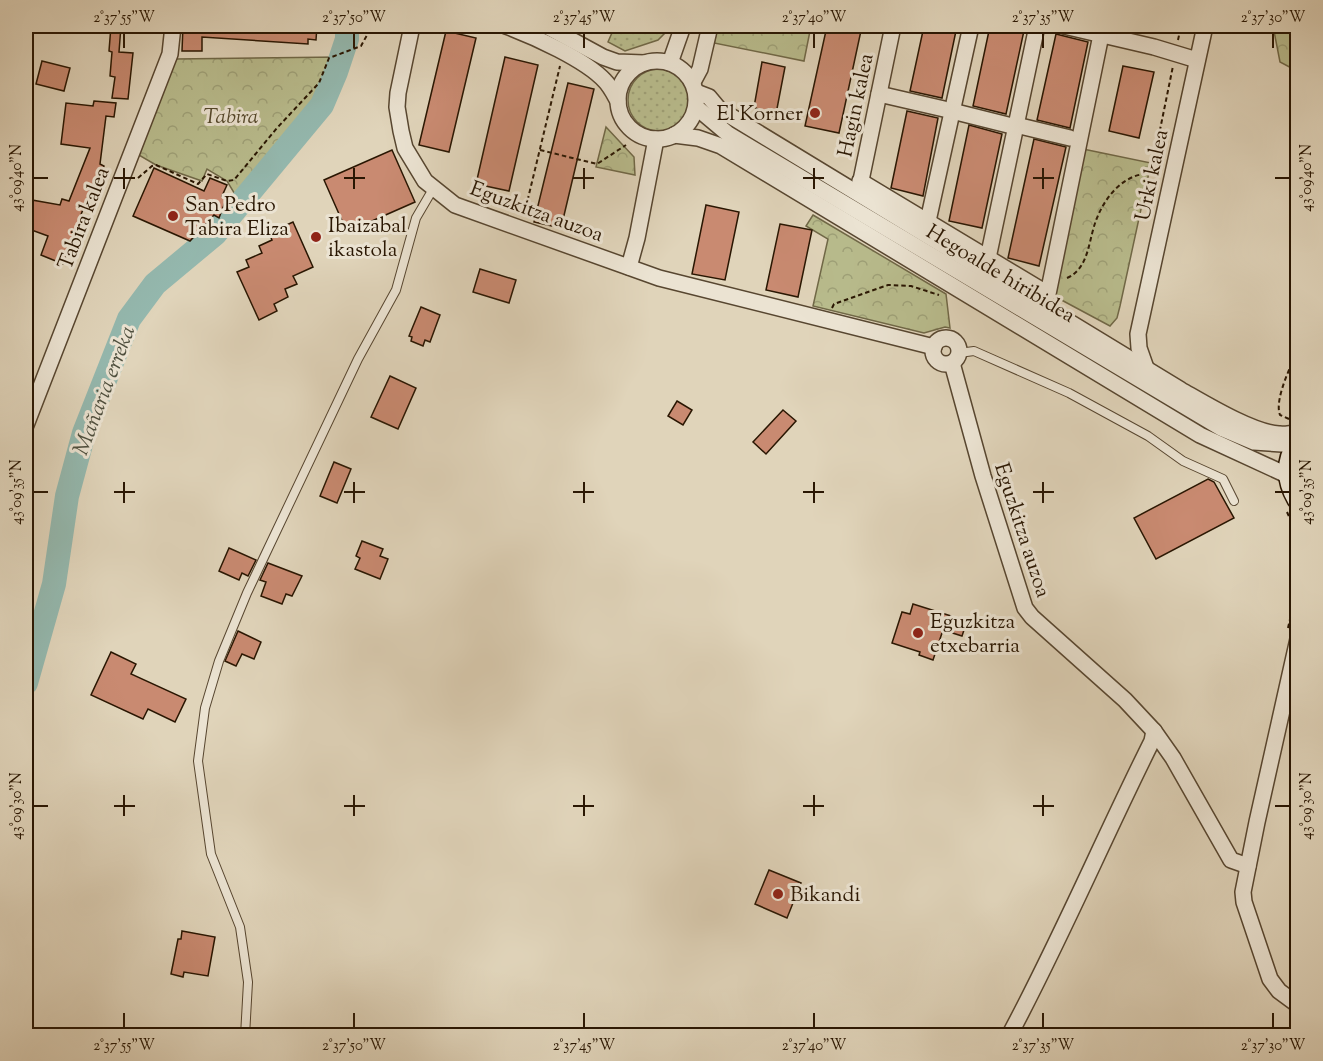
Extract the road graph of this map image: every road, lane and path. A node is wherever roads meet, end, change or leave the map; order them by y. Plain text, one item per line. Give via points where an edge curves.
1 (173, 26) edge
2 (372, 26) edge
3 (412, 26) edge
4 (506, 26) edge
5 (546, 26) edge
6 (683, 26) edge
7 (710, 26) edge
8 (893, 26) edge
9 (971, 26) edge
10 (1037, 26) edge
11 (1064, 26) edge
12 (1181, 26) edge
13 (1205, 26) edge
14 (1101, 34) junction
15 (1175, 54) junction
16 (1197, 60) junction
17 (644, 63) junction
18 (670, 63) junction
19 (561, 64) dead end
20 (695, 94) junction
21 (879, 94) junction
22 (618, 101) junction
23 (948, 110) junction
24 (1012, 125) junction
25 (674, 135) junction
26 (1070, 138) dead end
27 (656, 139) junction
28 (626, 145) dead end
29 (540, 150) junction
30 (137, 178) dead end
31 (859, 187) junction
32 (433, 189) junction
33 (523, 221) dead end
34 (928, 221) junction
35 (988, 258) junction
36 (629, 267) junction
37 (1048, 294) junction
38 (944, 295) dead end
39 (819, 317) junction
40 (1138, 334) junction
41 (1112, 346) junction
42 (934, 347) junction
43 (1298, 350) edge
44 (955, 358) junction
45 (1291, 367) dead end
46 (1146, 368) junction
47 (26, 425) edge
48 (1298, 433) edge
49 (1297, 444) edge
50 (1289, 476) junction
51 (1298, 499) edge
52 (1234, 501) dead end
53 (1298, 639) edge
54 (1154, 730) junction
55 (1248, 866) junction
56 (1298, 1005) edge
57 (246, 1035) edge
58 (1009, 1035) edge

1 - 47 street, Tabira kalea via 170,54
2 - 30 path via 361,46 329,58 319,83 234,180 207,174 198,184 156,165
3 - 32 street, Eguzkitza auzoa via 397,107 405,148
4 - 22 street via 535,37 594,71
5 - 17 street via 603,57
6 - 18 street
7 - 20 street
8 - 21 street, Hagin kalea
9 - 23 street, Hegoalde hiribidea
10 - 24 street, Hegoalde hiribidea
11 - 14 street
12 - 15 path
13 - 16 street, Urki kalea
14 - 15 street
14 - 37 street, Hegoalde hiribidea
15 - 16 street
15 - 37 path via 1151,174 1122,182 1097,217 1084,262
16 - 40 street, Urki kalea
17 - 18 street
17 - 22 street via 628,74
18 - 20 street via 687,74
19 - 29 path
20 - 25 street via 692,119
20 - 31 street via 708,97 719,109
20 - 49 street, Hegoalde hiribidea via 728,134 1212,423 1254,442
21 - 23 street
21 - 31 street, Hagin kalea
22 - 27 street via 622,117 632,130
23 - 24 street
23 - 34 street, Hegoalde hiribidea
24 - 26 street
24 - 35 street, Hegoalde hiribidea
25 - 27 street
25 - 50 street via 721,146 1200,435
27 - 36 street
28 - 29 path via 597,164
29 - 33 path
31 - 34 street, Hegoalde hiribidea
31 - 41 street
32 - 36 street, Eguzkitza auzoa via 456,205
32 - 57 lane via 416,218 396,290 358,359 247,593 205,708 198,761 211,854 240,927 248,982
34 - 35 street, Hegoalde hiribidea
35 - 37 street, Hegoalde hiribidea
36 - 39 street, Eguzkitza auzoa via 659,278
38 - 39 path via 911,285 888,285 834,304 829,312 820,311
39 - 42 street, Eguzkitza auzoa
40 - 41 street via 1126,344
40 - 46 street
41 - 46 street
42 - 44 street, Eguzkitza auzoa via 939,362
42 - 44 street, Eguzkitza auzoa via 939,341 951,339 957,345
43 - 45 path
44 - 52 lane, Eguzkitza auzoa via 974,351 1069,393 1148,436 1184,462 1223,479
44 - 54 street, Eguzkitza auzoa via 983,476 1025,608
46 - 48 street via 1241,422 1270,433
49 - 50 main road
50 - 51 main road
53 - 55 street
54 - 55 street, Eguzkitza auzoa via 1231,860
54 - 58 street via 1062,932
55 - 56 street via 1244,902 1270,979

